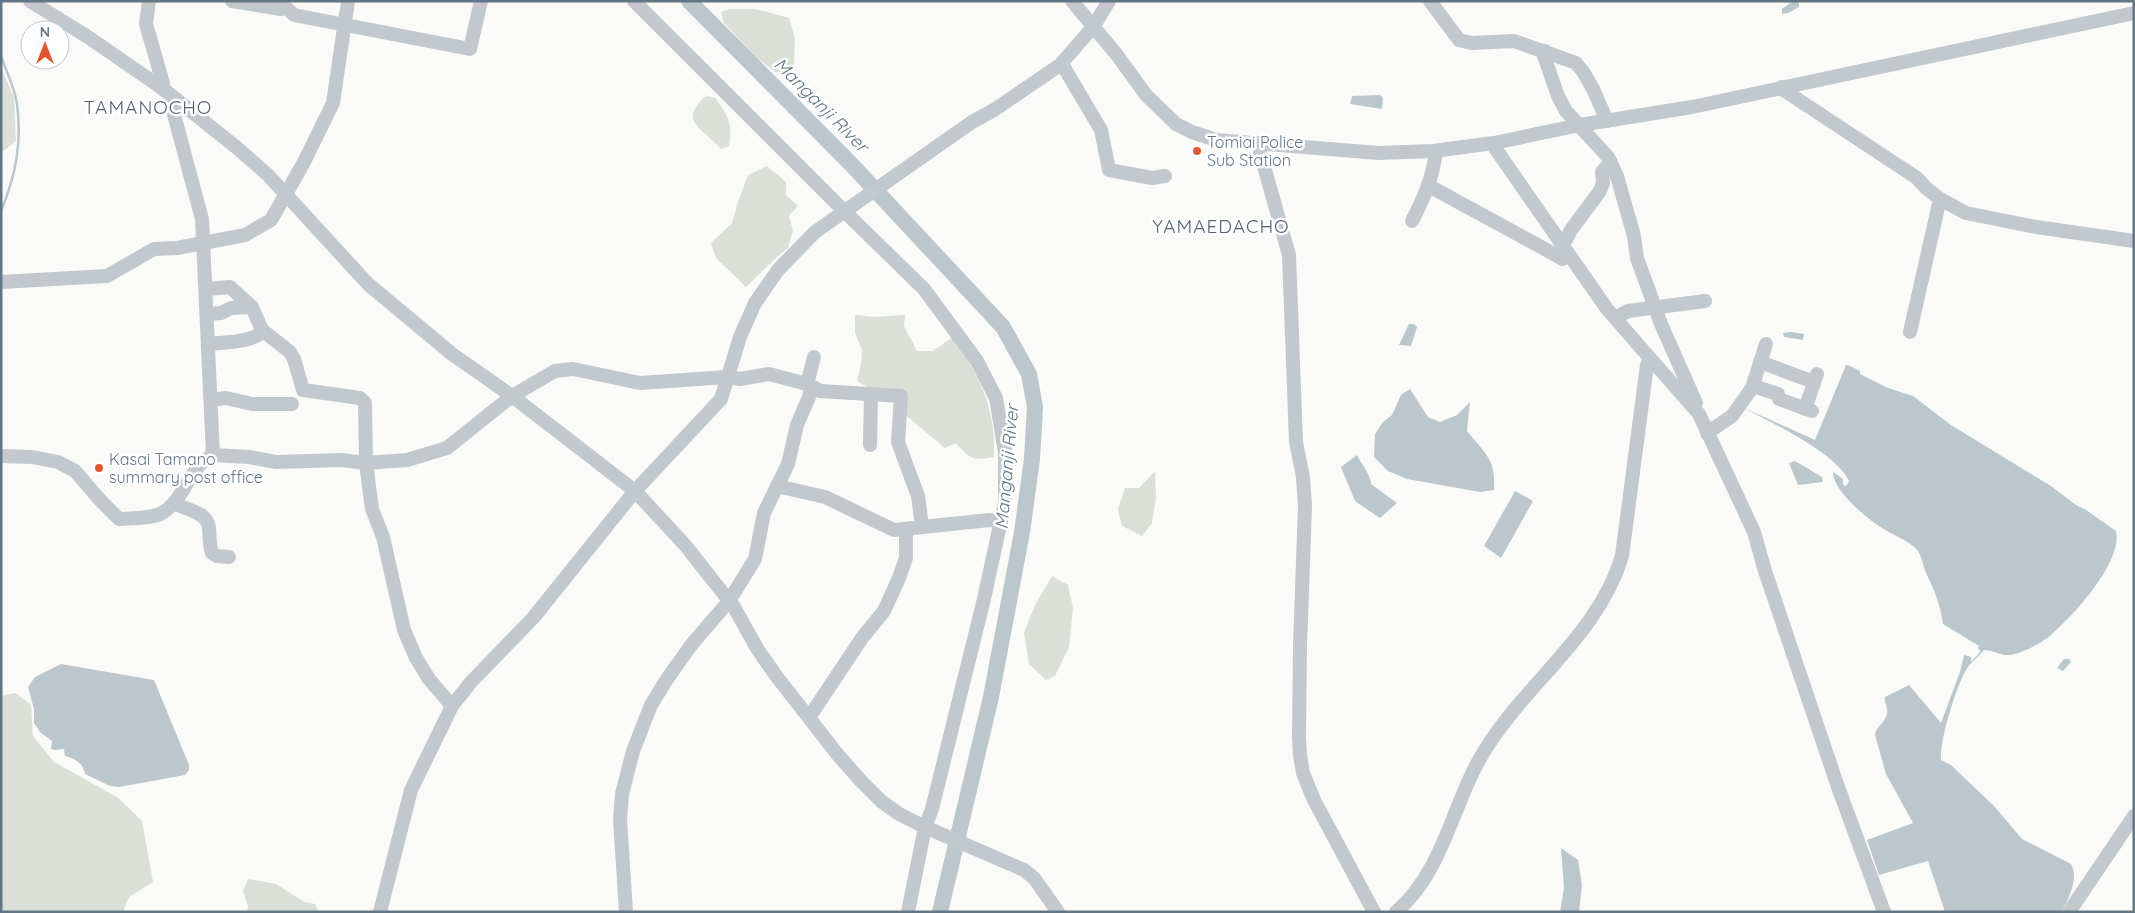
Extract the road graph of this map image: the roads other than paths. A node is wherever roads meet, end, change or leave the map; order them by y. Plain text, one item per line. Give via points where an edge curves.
1 (30, 1) edge
2 (149, 1) edge
3 (232, 1) edge
4 (348, 1) edge
5 (481, 1) edge
6 (634, 1) edge
7 (1072, 1) edge
8 (1109, 1) edge
9 (1430, 1) edge
10 (282, 4) edge
11 (2134, 13) edge
12 (344, 24) junction
13 (1093, 27) junction
14 (1545, 51) junction
15 (1062, 64) junction
16 (1782, 87) junction
17 (162, 88) junction
18 (177, 100) junction
19 (1606, 121) junction
20 (1578, 126) junction
21 (1260, 143) junction
22 (1494, 143) junction
23 (1436, 151) junction
24 (1611, 162) junction
25 (1165, 176) dead end
26 (1429, 186) junction
27 (285, 194) junction
28 (1940, 199) junction
29 (846, 211) junction
30 (1412, 221) dead end
31 (2134, 241) edge
32 (203, 243) junction
33 (1565, 251) junction
34 (1, 282) edge
35 (207, 290) junction
36 (1705, 301) dead end
37 (252, 307) junction
38 (1655, 307) junction
39 (208, 314) junction
40 (1615, 318) junction
41 (262, 331) junction
42 (1910, 332) dead end
43 (209, 344) junction
44 (1766, 344) dead end
45 (814, 357) dead end
46 (1650, 358) junction
47 (1760, 362) junction
48 (727, 377) junction
49 (809, 385) junction
50 (1753, 386) junction
51 (871, 395) junction
52 (512, 396) junction
53 (211, 400) junction
54 (292, 404) dead end
55 (1693, 408) junction
56 (1707, 433) junction
57 (870, 445) dead end
58 (212, 455) junction
59 (1, 456) edge
60 (366, 463) junction
61 (777, 486) junction
62 (635, 491) junction
63 (174, 503) junction
64 (1001, 521) junction
65 (922, 526) junction
66 (906, 529) junction
67 (229, 556) dead end
68 (729, 601) junction
69 (452, 706) junction
70 (810, 716) junction
71 (2134, 816) edge
72 (927, 827) junction
73 (380, 912) edge
74 (626, 912) edge
75 (908, 912) edge
76 (1058, 912) edge
77 (1374, 912) edge
78 (1396, 912) edge
79 (1884, 912) edge
80 (2069, 912) edge

1 - 17 street
2 - 17 street via 146,24
3 - 10 street via 281,9
4 - 12 street
5 - 12 street via 470,49
6 - 29 street
7 - 13 street
8 - 13 street
9 - 14 street via 1459,40 1470,43 1514,41
10 - 12 street via 294,15
11 - 16 street
12 - 27 street via 333,103
13 - 15 street
13 - 21 street via 1146,95 1176,124 1216,140
14 - 19 street via 1576,63 1594,90
14 - 20 street via 1558,96
15 - 25 street via 1101,130 1110,170 1152,178
15 - 29 street via 972,122
16 - 19 street via 1692,107
16 - 28 street via 1917,178
17 - 18 street
18 - 27 street via 236,146
18 - 32 street via 172,107 201,211
19 - 20 street
20 - 22 street
20 - 24 street
21 - 23 street via 1379,153
21 - 77 street via 1289,255 1296,442 1305,506 1300,755 1314,800
22 - 23 street
22 - 33 street via 1494,148
23 - 26 street
24 - 33 street via 1602,172 1600,191 1571,230
24 - 38 street via 1632,227 1637,258
26 - 30 street
26 - 33 street via 1563,259
27 - 32 street via 271,220 260,228
27 - 52 street via 368,284 452,354
28 - 31 street via 1966,213
28 - 42 street
29 - 48 street via 815,232 773,276 755,303
29 - 64 street via 924,289 950,321 986,377 996,398 1005,452 1005,502
32 - 34 street via 154,249 107,276
32 - 35 street
33 - 40 street
35 - 37 street via 230,287
35 - 39 street
36 - 38 street
37 - 39 street
37 - 41 street
38 - 40 street via 1628,310
38 - 55 street via 1696,404
39 - 43 street
40 - 46 street
41 - 43 street via 246,339
41 - 60 street via 290,352 303,390 360,398 365,403
43 - 53 street
44 - 47 street
45 - 49 street
46 - 55 street
46 - 78 street via 1622,556 1615,578 1582,628 1485,749 1430,869 1408,902
47 - 50 street
47 - 50 street via 1816,378 1808,410 1779,400 1778,394
48 - 49 street via 769,374
48 - 52 street via 640,383 573,369 555,371
48 - 62 street via 721,399
49 - 51 street via 820,391
49 - 61 street via 809,397 797,425 788,464
50 - 56 street via 1732,416
51 - 57 street
51 - 65 street via 901,396 898,442 918,496
52 - 60 street via 447,448 407,460
52 - 62 street
53 - 54 street via 226,398 252,404
53 - 58 street
55 - 56 street
56 - 79 street via 1754,532 1838,787
58 - 60 street via 276,462 342,460
58 - 63 street via 199,466
59 - 63 street via 58,462 74,471 119,519 161,514
60 - 69 street via 372,508 383,537 404,630 429,679
61 - 66 street via 825,498 894,530
61 - 68 street via 764,513 755,559
62 - 68 street via 685,544
62 - 69 street via 533,618 470,682
63 - 67 street via 206,520 212,553
64 - 65 street
64 - 72 street
65 - 66 street
66 - 70 street via 906,558 884,611
68 - 70 street via 767,663
68 - 74 street via 692,644 650,705 633,751 622,794 620,819
69 - 73 street via 410,790
70 - 72 street via 855,774 881,801
71 - 80 street
72 - 75 street
72 - 76 street via 1024,870 1034,878

